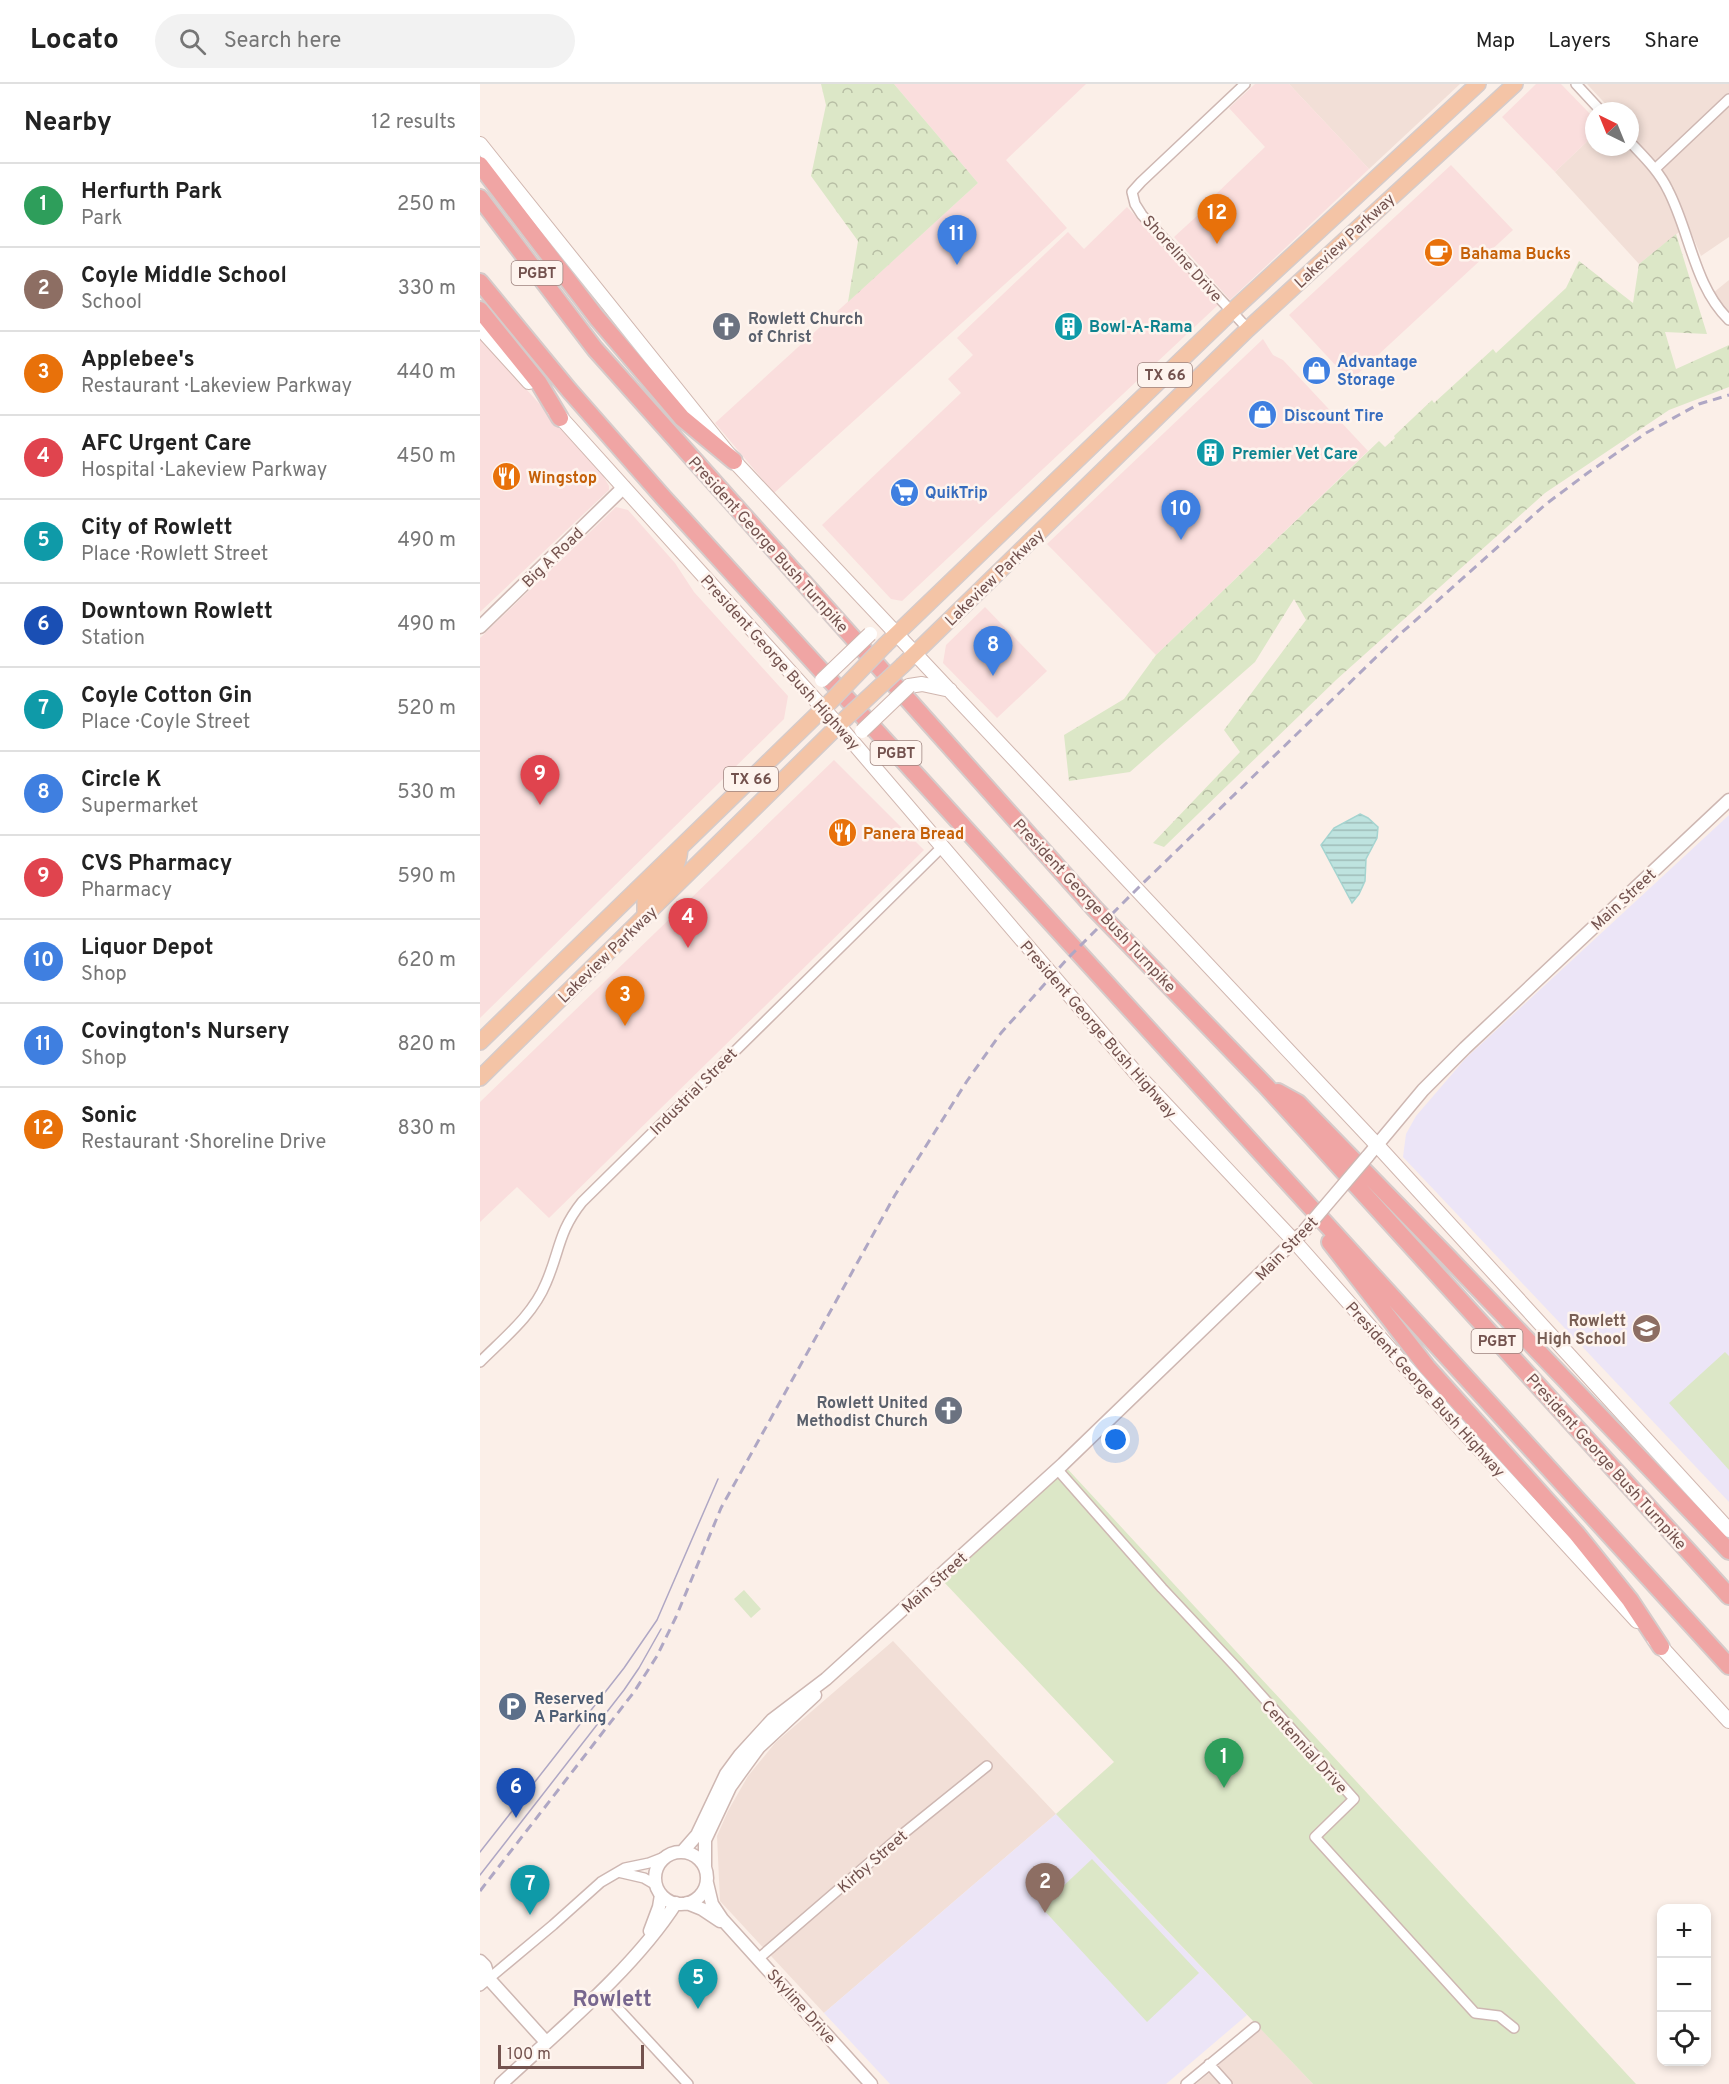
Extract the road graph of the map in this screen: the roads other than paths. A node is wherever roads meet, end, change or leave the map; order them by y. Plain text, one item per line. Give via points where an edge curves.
1 (1245, 84) edge
2 (1515, 84) edge
3 (1576, 84) edge
4 (1476, 85) edge
5 (1729, 99) edge
6 (1593, 102) edge
7 (480, 144) edge
8 (1639, 152) edge
9 (480, 165) edge
10 (1655, 169) junction
11 (480, 198) edge
12 (480, 282) edge
13 (480, 310) edge
14 (1232, 312) junction
15 (1729, 320) edge
16 (480, 328) edge
17 (1248, 329) junction
18 (560, 418) junction
19 (734, 461) junction
20 (1064, 472) junction
21 (624, 487) junction
22 (1082, 491) junction
23 (862, 596) junction
24 (480, 627) edge
25 (898, 634) junction
26 (915, 653) junction
27 (783, 664) junction
28 (950, 690) junction
29 (827, 704) junction
30 (842, 722) junction
31 (860, 750) junction
32 (1729, 800) edge
33 (942, 846) junction
34 (680, 849) junction
35 (645, 917) junction
36 (529, 995) junction
37 (547, 1013) junction
38 (480, 1042) edge
39 (480, 1078) edge
40 (1266, 1086) junction
41 (1377, 1145) junction
42 (1320, 1218) junction
43 (1299, 1237) junction
44 (480, 1362) edge
45 (1057, 1469) junction
46 (1729, 1530) edge
47 (1729, 1551) edge
48 (1729, 1596) edge
49 (1661, 1647) junction
50 (1729, 1666) edge
51 (826, 1679) junction
52 (1729, 1721) edge
53 (987, 1766) dead end
54 (682, 1851) junction
55 (667, 1856) junction
56 (705, 1867) junction
57 (618, 1872) junction
58 (707, 1883) junction
59 (659, 1890) junction
60 (681, 1903) junction
61 (731, 1929) junction
62 (645, 1943) junction
63 (758, 1959) junction
64 (480, 1961) edge
65 (483, 1980) edge
66 (602, 1990) junction
67 (1255, 2027) dead end
68 (1514, 2028) dead end
69 (546, 2042) junction
70 (1209, 2064) junction
71 (501, 2084) edge
72 (688, 2084) edge
73 (871, 2084) edge
74 (1186, 2084) edge
75 (1227, 2084) edge

1 - 14 street, Shoreline Drive via 1132,192 1142,215
2 - 17 main road, Lakeview Parkway / TX 66
3 - 6 street
4 - 14 main road, Lakeview Parkway / TX 66
5 - 10 street
7 - 19 main road
8 - 10 street
9 - 19 highway via 597,318 682,418
10 - 15 street via 1682,220 1707,291
11 - 40 highway, President George Bush Turnpike / PGBT via 595,349 1095,909
12 - 42 highway, PGBT via 663,497
13 - 18 highway via 539,383
14 - 17 street, Shoreline Drive
14 - 20 main road, Lakeview Parkway / TX 66
16 - 18 main road, President George Bush Highway
17 - 22 main road, Lakeview Parkway / TX 66
18 - 21 main road, President George Bush Highway
19 - 23 main road
20 - 22 main road
20 - 25 main road, Lakeview Parkway / TX 66
21 - 24 street, Big A Road
21 - 27 main road, President George Bush Highway
22 - 26 main road, Lakeview Parkway / TX 66
23 - 25 main road
23 - 27 main road, bridge via 872,622 870,634 822,680 806,681
25 - 26 main road
25 - 29 main road, Lakeview Parkway / TX 66, bridge
26 - 28 main road
26 - 30 main road, Lakeview Parkway / TX 66, bridge
27 - 29 main road, President George Bush Highway
28 - 31 main road, bridge via 922,684 909,686 861,731
28 - 41 main road
29 - 30 main road, President George Bush Highway
29 - 34 main road, Lakeview Parkway / TX 66
30 - 31 main road, President George Bush Highway
30 - 35 main road, Lakeview Parkway / TX 66
31 - 33 main road, President George Bush Highway
32 - 41 street, Main Street via 1464,1048
33 - 43 main road, President George Bush Highway via 1136,1073
33 - 44 street, Industrial Street via 582,1202 563,1230 536,1304
34 - 35 main road via 675,872 645,901
34 - 36 main road, Lakeview Parkway / TX 66
35 - 37 main road, Lakeview Parkway / TX 66
36 - 37 main road
36 - 38 main road, Lakeview Parkway / TX 66
37 - 39 main road, Lakeview Parkway / TX 66
40 - 47 highway via 1298,1103
40 - 48 highway, President George Bush Turnpike / PGBT
41 - 43 street, Main Street, bridge
41 - 46 main road
42 - 49 highway via 1331,1245 1427,1367 1577,1534 1630,1600
42 - 50 highway, PGBT
43 - 45 street, Main Street
43 - 49 main road, President George Bush Highway via 1459,1426
45 - 51 street, Main Street
45 - 68 street, Centennial Drive via 1353,1799 1315,1837 1475,2013 1499,2016
49 - 52 main road, President George Bush Highway
51 - 54 street, Main Street via 784,1710 740,1755 716,1792 697,1835
51 - 56 street, Main Street via 816,1694 759,1748 730,1787 705,1840
53 - 63 street, Kirby Street
54 - 55 street
54 - 56 street via 700,1859
55 - 57 street
55 - 59 street via 657,1869
56 - 58 street, Main Street
57 - 59 street via 644,1878
57 - 65 street via 594,1887
58 - 60 street via 700,1896
58 - 61 street, Skyline Drive via 712,1904
59 - 60 street
59 - 62 street via 654,1923
60 - 61 street, Skyline Drive via 702,1909
60 - 62 street
61 - 63 street, Skyline Drive
62 - 66 street
63 - 73 street, Skyline Drive
64 - 65 street via 485,1966
65 - 69 street
66 - 69 street
66 - 72 street
67 - 70 street
69 - 71 street
70 - 74 street
70 - 75 street

